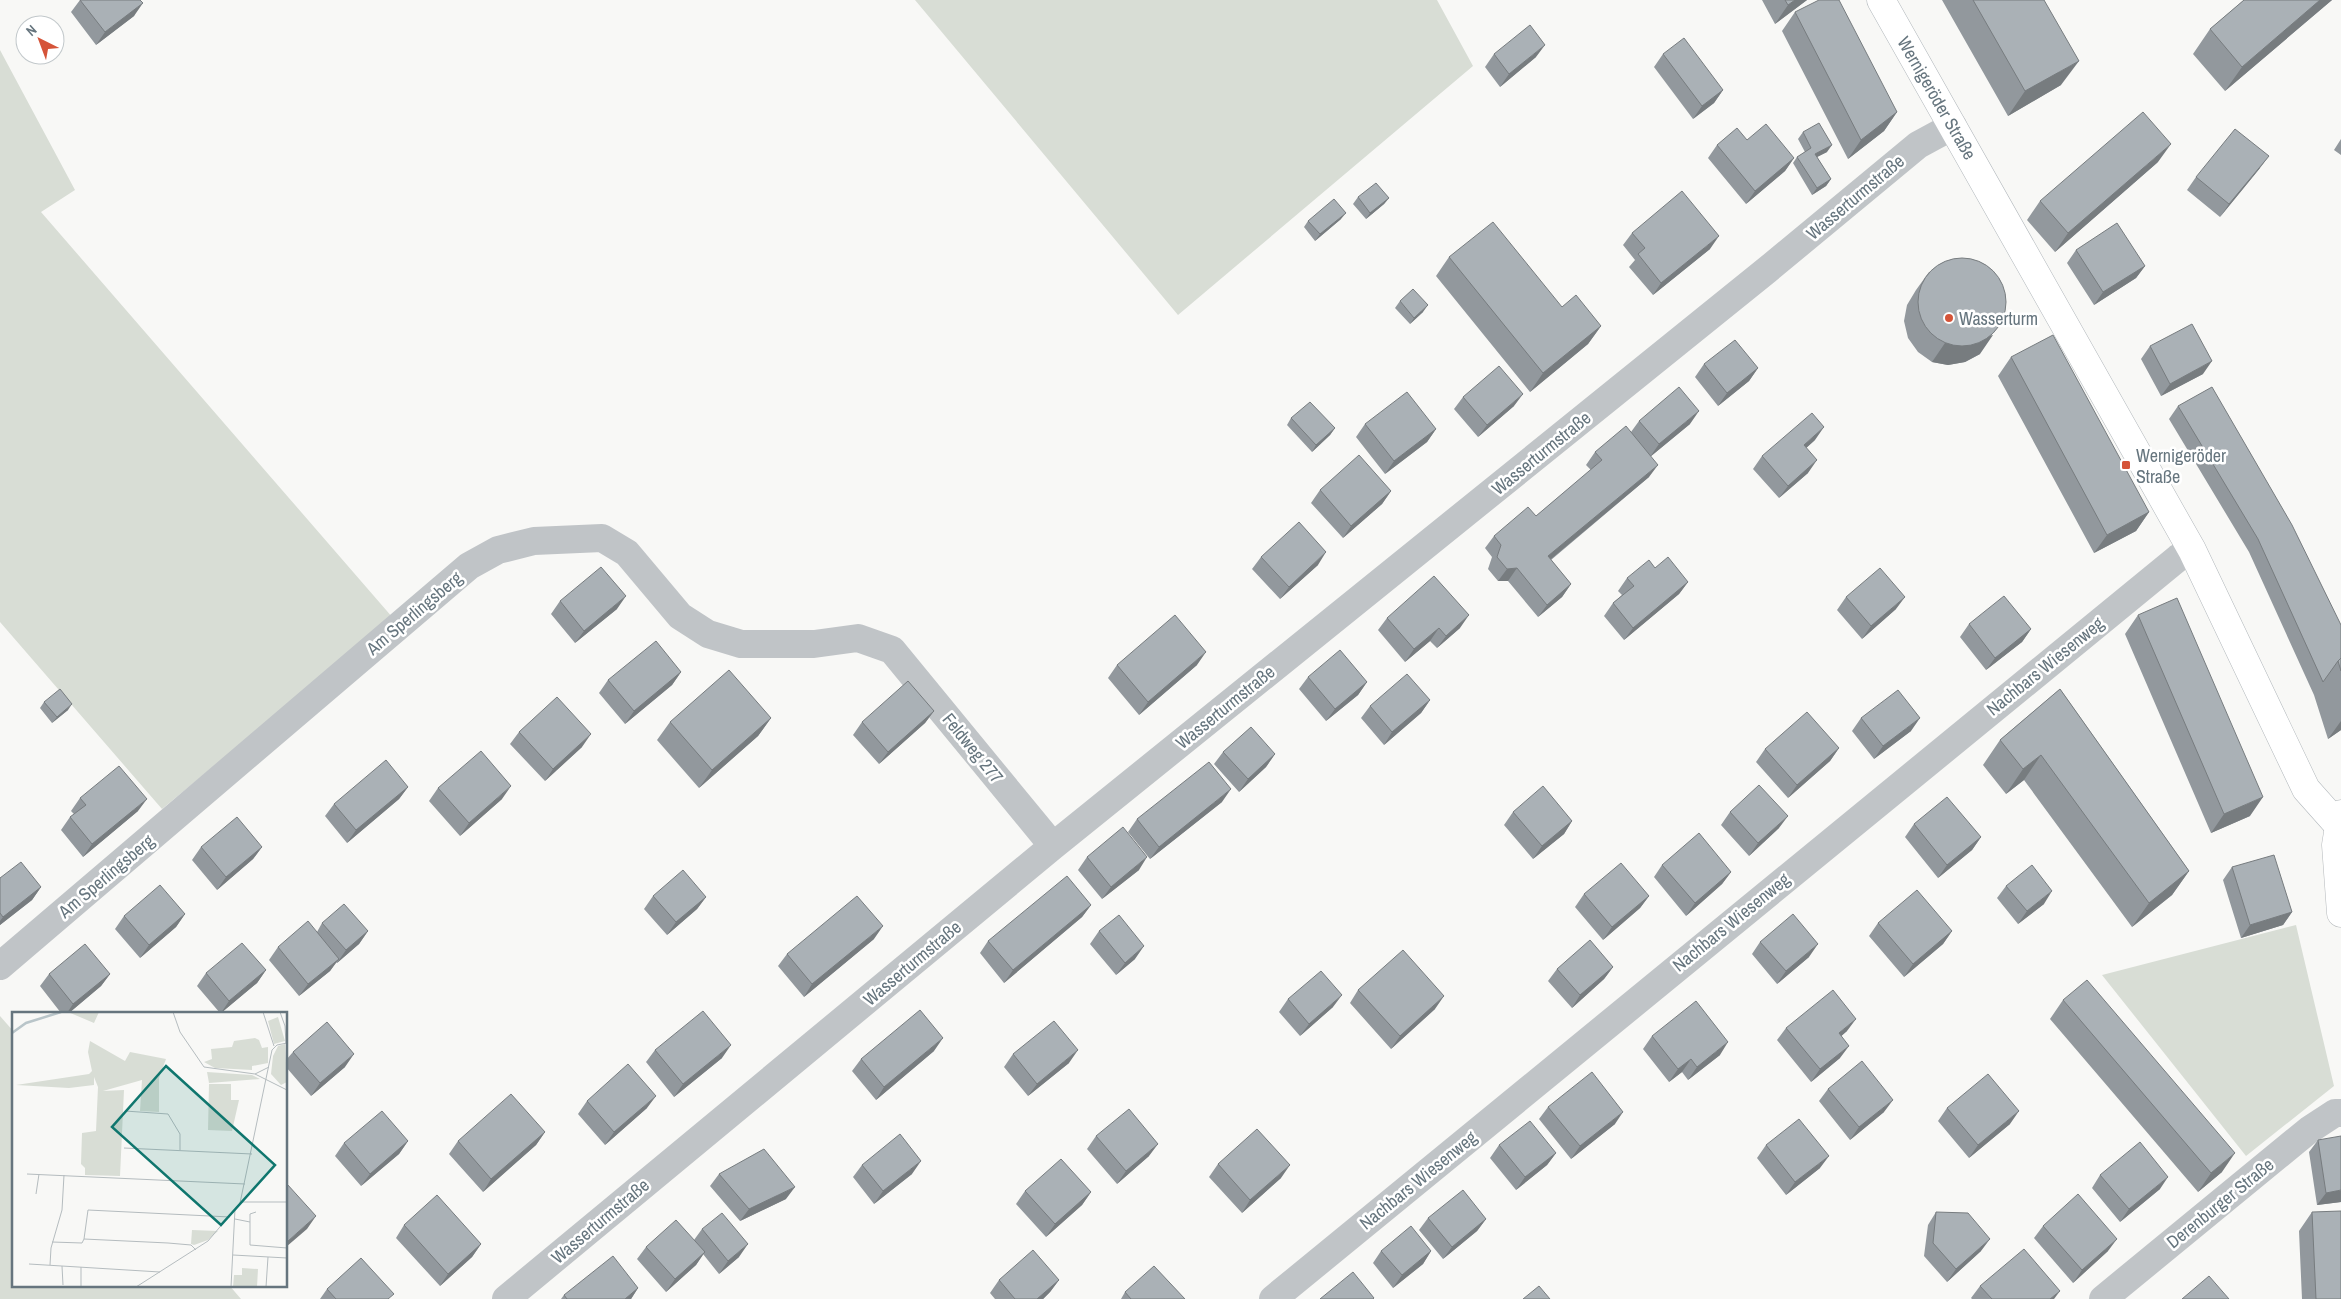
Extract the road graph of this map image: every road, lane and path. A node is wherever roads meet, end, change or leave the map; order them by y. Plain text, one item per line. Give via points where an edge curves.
1 (1881, 0) edge
2 (1953, 126) junction
3 (2192, 550) junction
4 (892, 650) joint
5 (2340, 820) edge
6 (1053, 846) junction
7 (2341, 913) edge
8 (0, 966) edge
9 (2341, 1113) edge
10 (506, 1299) edge
11 (1273, 1299) edge
12 (2103, 1299) edge

1 - 2 street, Wernigeröder Straße
2 - 3 street, Wernigeröder Straße
2 - 6 street, Wasserturmstraße via 1918,145
3 - 5 street, Wernigeröder Straße via 2306,789
3 - 11 street, Nachbars Wiesenweg via 2171,563
4 - 6 street, Feldweg 277
4 - 8 street, Am Sperlingsberg via 858,638 814,644 741,644 708,634 680,616 627,553 602,538 534,541 498,550 469,566
5 - 7 street via 2336,867
6 - 10 street, Wasserturmstraße
9 - 12 street, Derenburger Straße via 2309,1130

